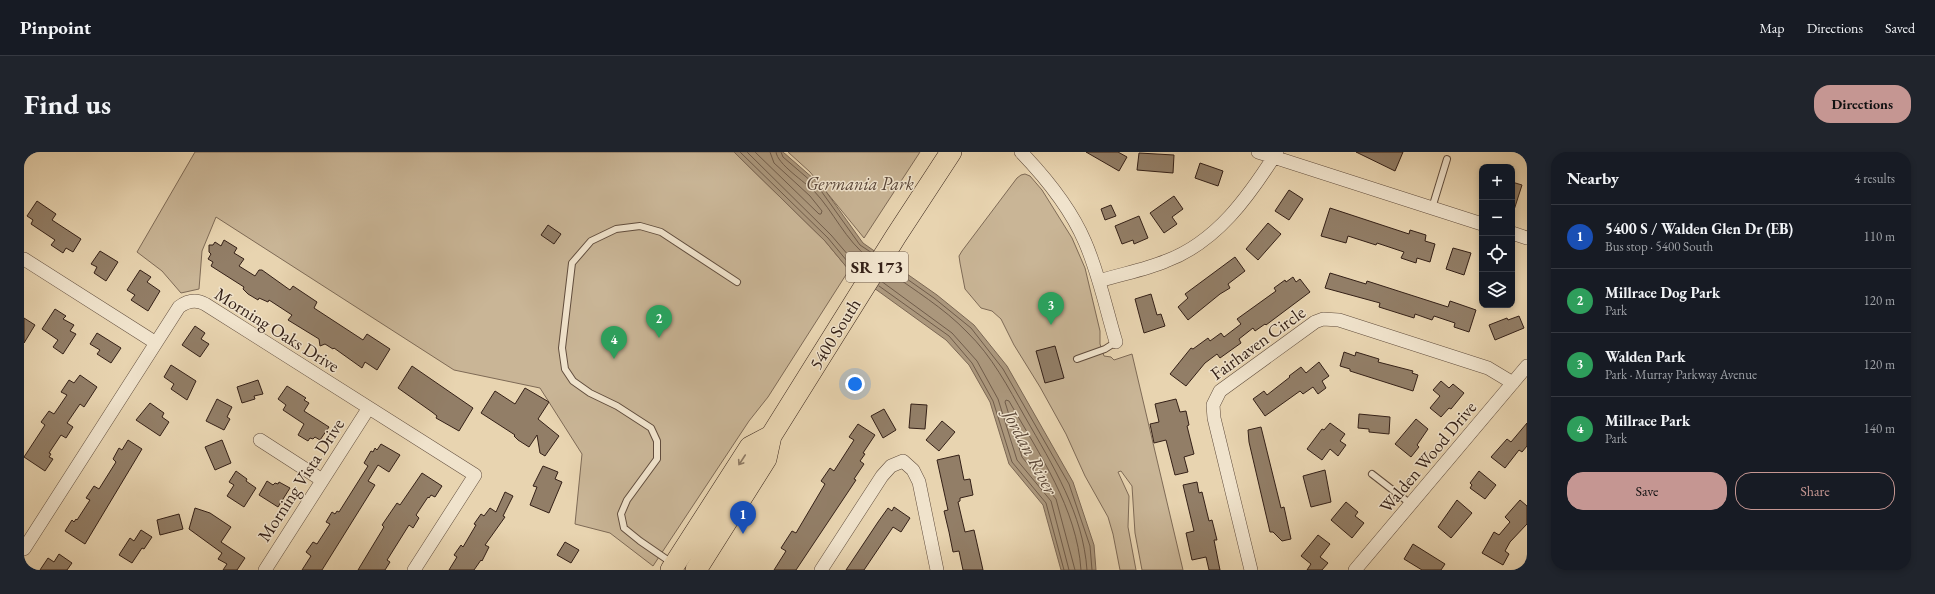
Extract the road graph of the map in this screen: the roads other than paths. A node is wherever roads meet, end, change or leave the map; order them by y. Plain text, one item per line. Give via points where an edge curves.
1 (951, 152) edge
2 (1021, 152) edge
3 (1258, 152) edge
4 (1275, 154) edge
5 (1447, 159) dead end
6 (1432, 208) junction
7 (1479, 223) edge
8 (1515, 234) edge
9 (1527, 238) edge
10 (24, 259) edge
11 (1099, 281) junction
12 (737, 282) dead end
13 (1116, 342) joint
14 (156, 343) junction
15 (1077, 359) dead end
16 (1527, 366) edge
17 (1513, 383) junction
18 (368, 409) junction
19 (771, 436) junction
20 (260, 440) dead end
21 (1372, 474) dead end
22 (322, 480) junction
23 (1412, 505) junction
24 (24, 549) edge
25 (673, 567) edge
26 (1362, 568) edge
27 (265, 570) edge
28 (414, 570) edge
29 (696, 570) edge
30 (821, 570) edge
31 (937, 570) edge
32 (1252, 570) edge

1 - 19 main road, 5400 South / SR 173
2 - 11 street via 1049,184 1077,225
3 - 4 street
4 - 6 street
4 - 11 street via 1247,198 1201,242 1166,261
5 - 6 lane
6 - 7 street
8 - 9 street
10 - 14 street
11 - 13 street
12 - 25 lane via 661,232 640,226 616,228 591,241 572,263 562,348 565,369 573,381 590,393 617,406 651,428 657,441 657,459 627,500 621,514 624,528
13 - 15 lane via 1105,349
14 - 18 street, Morning Oaks Drive via 179,307 191,301 201,302
14 - 24 street, Morning Oaks Drive
16 - 17 street, Walden Wood Drive
17 - 23 street, Walden Wood Drive
17 - 32 street, Fairhaven Circle via 1488,368 1339,320 1323,319 1312,324 1220,391 1213,404 1214,418
18 - 22 street, Morning Vista Drive
18 - 28 street, Morning Oaks Drive via 475,475
19 -> 25 main road via 750,447
19 - 29 main road, 5400 South / SR 173 via 766,459
20 - 22 street
21 - 23 lane
22 - 27 street, Morning Vista Drive
23 - 26 street, Walden Wood Drive
30 - 31 street via 882,476 891,466 903,460 913,470 919,482

